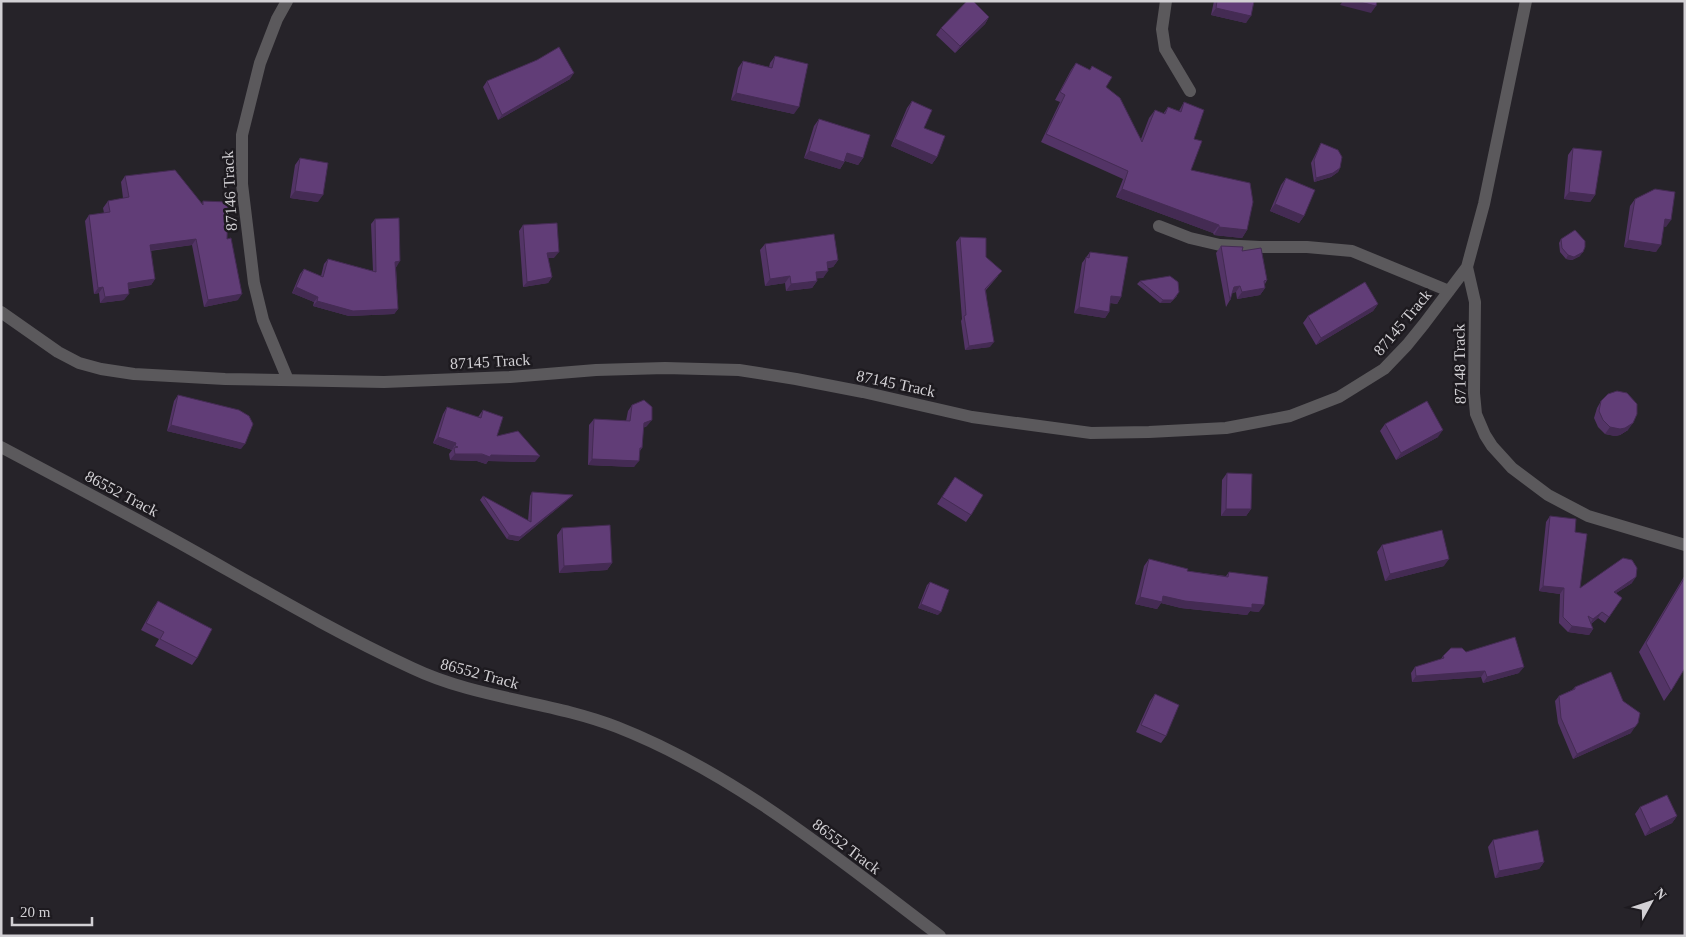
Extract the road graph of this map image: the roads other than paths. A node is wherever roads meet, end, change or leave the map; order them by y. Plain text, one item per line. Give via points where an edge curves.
1 (288, 1) edge
2 (1166, 1) edge
3 (1526, 1) edge
4 (1190, 91) dead end
5 (1159, 226) dead end
6 (1467, 267) junction
7 (1449, 290) junction
8 (1, 312) edge
9 (288, 380) junction
10 (1, 447) edge
11 (1685, 545) edge
12 (940, 936) edge

1 - 9 street, 87146 Track via 277,19 258,72 242,135 242,184 254,283 263,320
2 - 4 street via 1162,29 1165,49
3 - 6 street, 87145 Track via 1484,204
5 - 7 street via 1220,245 1352,251
6 - 7 street, 87145 Track
6 - 11 street, 87148 Track via 1475,302 1476,414 1492,446 1512,468 1548,495 1588,516
7 - 9 street, 87145 Track via 1407,345 1384,369 1339,397 1290,416 1226,428 1149,432 1071,431 972,417 739,370 596,370 384,382
8 - 9 street, 87145 Track via 58,352 79,363 101,369 134,374
10 - 12 street, 86552 Track via 414,669 439,680 499,697 588,716 680,756 806,835

